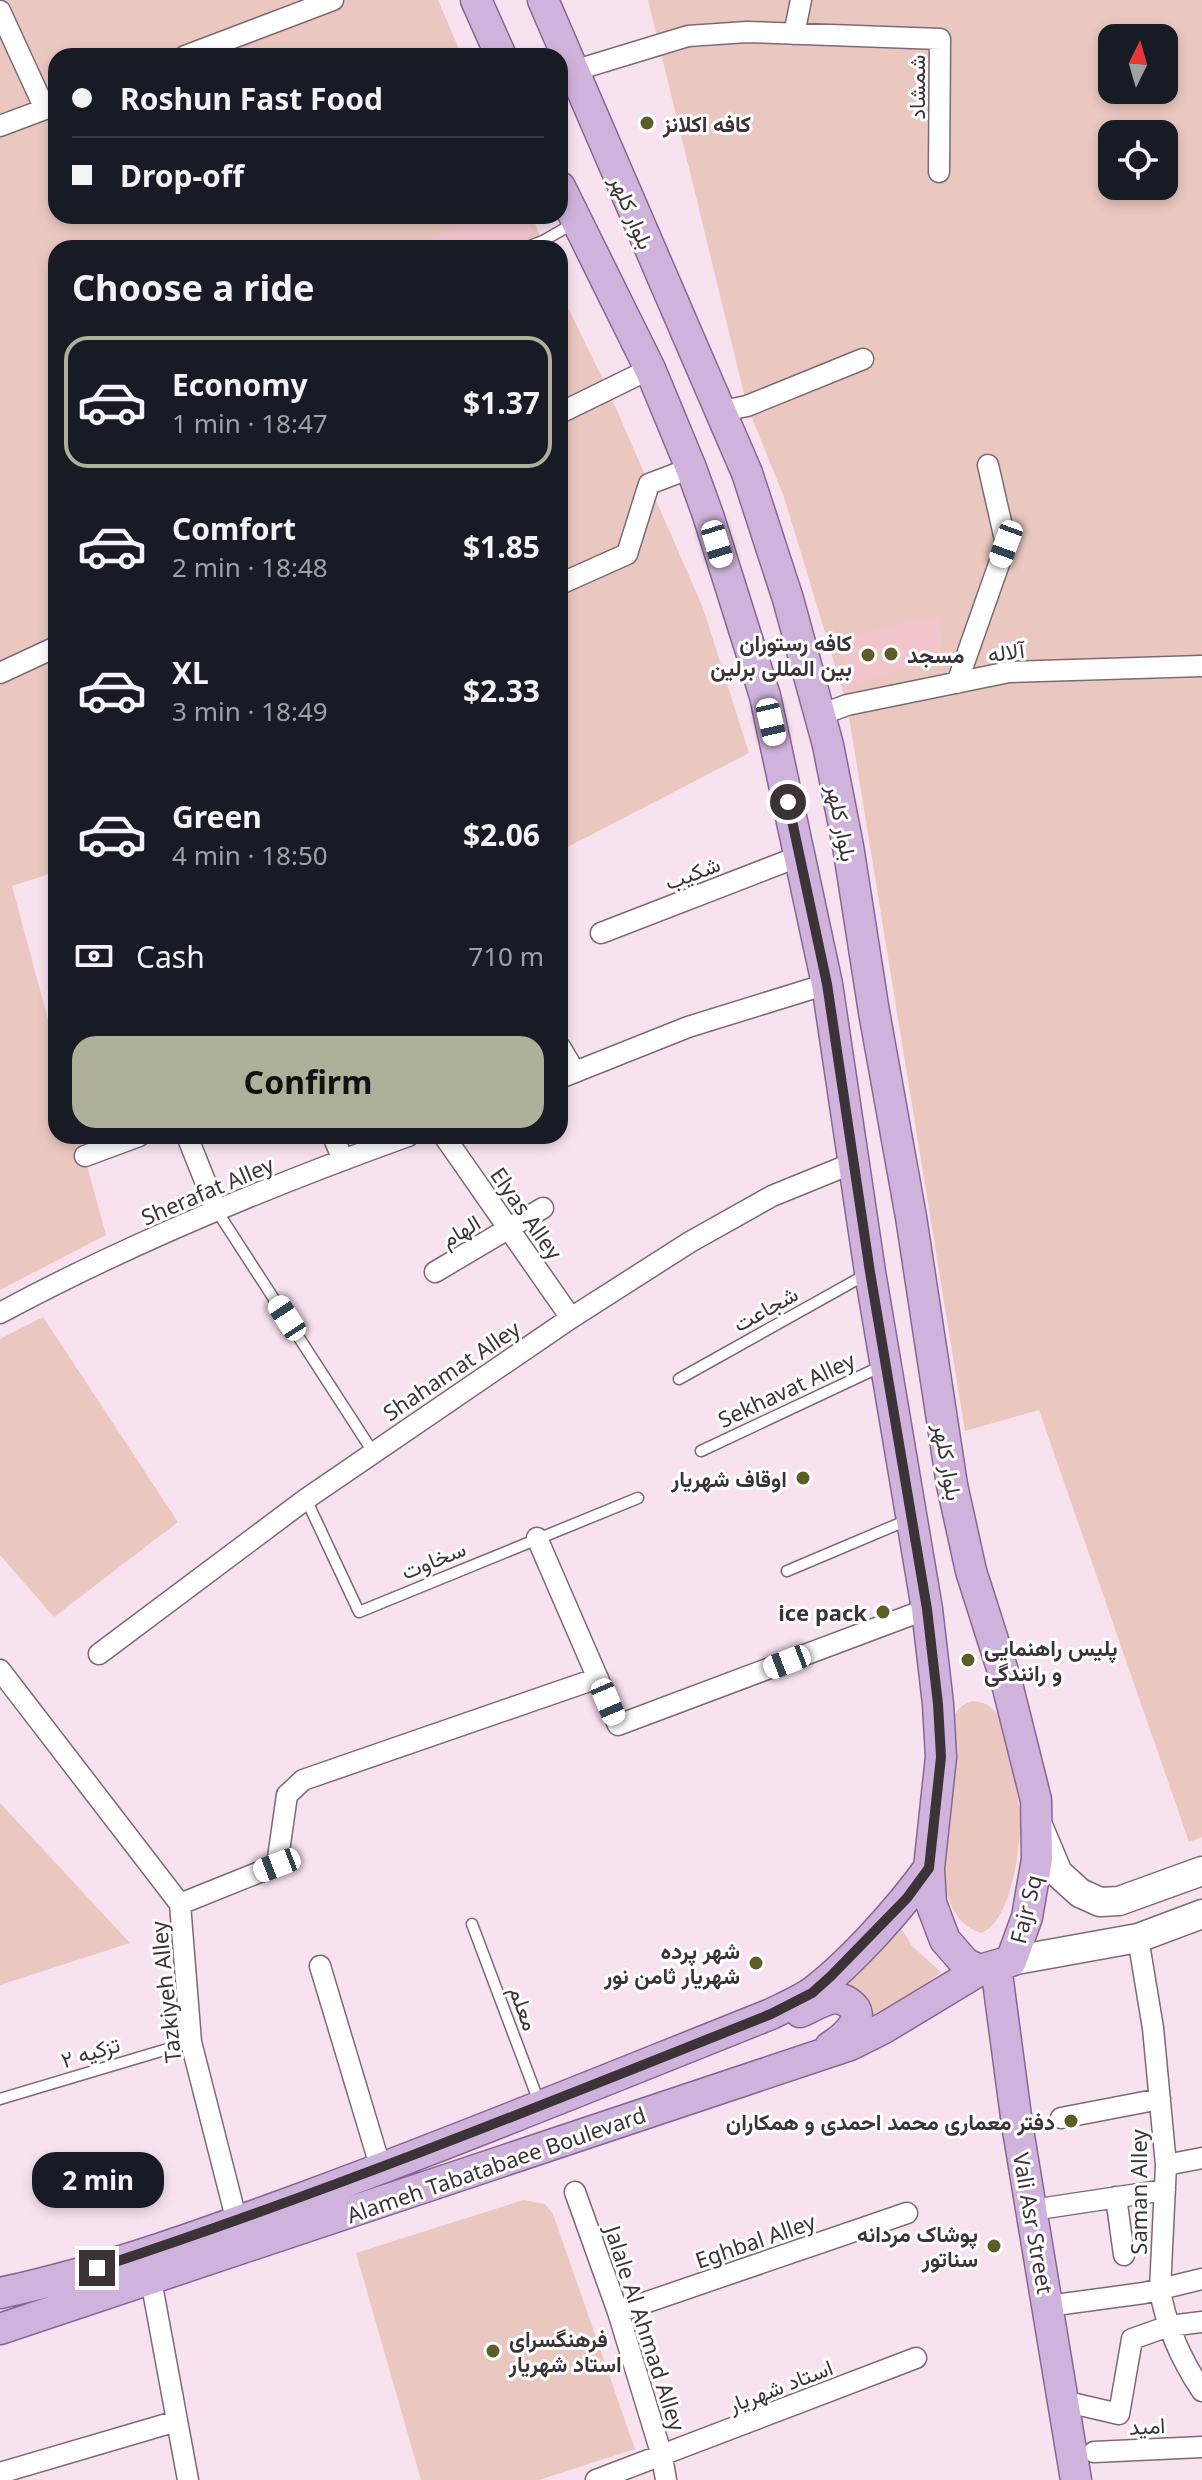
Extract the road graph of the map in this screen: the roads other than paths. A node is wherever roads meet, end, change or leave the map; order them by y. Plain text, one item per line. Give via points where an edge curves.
1 (333, 0) edge
2 (476, 0) edge
3 (543, 0) edge
4 (801, 0) edge
5 (0, 11) edge
6 (794, 34) junction
7 (206, 48) edge
8 (497, 48) edge
9 (563, 48) edge
10 (568, 59) edge
11 (573, 71) junction
12 (48, 103) edge
13 (48, 108) edge
14 (0, 126) edge
15 (939, 172) dead end
16 (568, 204) edge
17 (576, 222) junction
18 (545, 240) edge
19 (863, 359) dead end
20 (650, 369) junction
21 (568, 409) edge
22 (718, 412) junction
23 (988, 465) dead end
24 (691, 468) junction
25 (568, 580) edge
26 (48, 651) edge
27 (1202, 666) edge
28 (0, 673) edge
29 (957, 683) junction
30 (820, 715) junction
31 (800, 856) junction
32 (601, 933) dead end
33 (827, 984) junction
34 (568, 1075) edge
35 (117, 1144) edge
36 (190, 1144) edge
37 (336, 1144) edge
38 (386, 1144) edge
39 (450, 1144) edge
40 (85, 1156) dead end
41 (343, 1160) junction
42 (853, 1163) junction
43 (543, 1208) dead end
44 (217, 1211) junction
45 (509, 1228) junction
46 (435, 1272) dead end
47 (870, 1272) junction
48 (0, 1313) edge
49 (571, 1318) junction
50 (887, 1363) junction
51 (679, 1379) dead end
52 (701, 1451) dead end
53 (373, 1452) junction
54 (638, 1498) dead end
55 (306, 1499) junction
56 (911, 1519) junction
57 (537, 1538) junction
58 (787, 1571) dead end
59 (927, 1609) junction
60 (99, 1654) dead end
61 (0, 1670) edge
62 (598, 1678) junction
63 (1007, 1684) joint
64 (1039, 1828) junction
65 (929, 1868) junction
66 (1202, 1871) edge
67 (180, 1904) junction
68 (1202, 1914) edge
69 (472, 1924) dead end
70 (1138, 1938) junction
71 (320, 1966) dead end
72 (996, 1966) junction
73 (716, 2036) junction
74 (191, 2042) junction
75 (815, 2057) junction
76 (0, 2099) edge
77 (1160, 2099) junction
78 (540, 2106) junction
79 (1061, 2118) dead end
80 (1202, 2158) edge
81 (1166, 2165) junction
82 (381, 2169) junction
83 (1165, 2190) junction
84 (575, 2192) dead end
85 (1116, 2197) junction
86 (1032, 2210) junction
87 (907, 2213) dead end
88 (237, 2222) junction
89 (1124, 2255) dead end
90 (1202, 2279) edge
91 (151, 2280) junction
92 (1160, 2290) junction
93 (0, 2293) edge
94 (1048, 2306) junction
95 (618, 2312) junction
96 (1202, 2322) edge
97 (1169, 2326) junction
98 (0, 2329) edge
99 (916, 2358) dead end
100 (1200, 2383) edge
101 (1063, 2401) junction
102 (177, 2421) junction
103 (1202, 2447) edge
104 (1094, 2452) dead end
105 (662, 2456) junction
106 (0, 2473) edge
107 (188, 2480) edge
108 (596, 2480) edge
109 (666, 2480) edge
110 (1076, 2480) edge

1 - 7 street
2 - 8 main road
3 - 9 main road, بلوار کلهر
4 - 6 street
5 - 12 street
6 - 11 street, شمشاد via 688,36
6 - 15 street, شمشاد via 940,39
10 - 11 main road, بلوار کلهر
11 - 22 main road, بلوار کلهر
13 - 14 street
16 - 17 main road, بلوار کلهر
17 - 18 lane
17 - 20 main road, بلوار کلهر
19 - 22 street via 747,406
20 - 21 street
20 - 24 main road, بلوار کلهر
22 - 30 main road, بلوار کلهر via 768,535
23 - 29 street via 1006,544
24 - 25 street via 649,484 627,554
24 - 31 main road, بلوار کلهر via 765,696
26 - 28 street
27 - 29 street, آلاله via 1009,672
29 - 30 street, آلاله
30 - 63 main road, بلوار کلهر via 848,846 952,1485 971,1571
31 - 32 street, شکیب
31 - 33 main road, بلوار کلهر
33 - 34 street via 688,1027
33 - 42 main road, بلوار کلهر
35 - 40 street
36 - 44 street
37 - 41 street
38 - 41 street, Sherafat Alley
39 - 45 street, Elyas Alley
41 - 44 street, Sherafat Alley
42 - 47 main road, بلوار کلهر
42 - 49 street, Shahamat Alley via 772,1196
43 - 45 street, الهام
44 - 48 street, Sherafat Alley
44 - 53 lane
45 - 46 street, الهام
45 - 49 street, Elyas Alley
47 - 50 main road, بلوار کلهر
47 - 51 lane, شجاعت
49 - 53 street, Shahamat Alley
50 - 52 lane, Sekhavat Alley
50 - 56 main road, بلوار کلهر
53 - 55 street, Shahamat Alley
54 - 57 lane, سخاوت
55 - 57 lane, سخاوت via 359,1612
55 - 60 street, Shahamat Alley
56 - 58 lane
56 - 59 main road, بلوار کلهر
57 - 62 street
59 - 62 street via 618,1725
59 - 65 main road, بلوار کلهر via 941,1757
61 - 67 street, Tazkiyeh Alley
62 - 67 street via 303,1780 287,1795 277,1865
63 - 64 main road, Fajr Sq
64 - 66 main road via 1058,1873 1100,1902 1119,1901
64 - 72 main road, Fajr Sq via 1027,1917
65 - 72 main road via 931,1903 945,1940 966,1964
65 - 73 main road, Alameh Tabatabaee Boulevard via 907,1898 812,1993
67 - 74 street, Tazkiyeh Alley
68 - 70 main road
69 - 78 lane, معلم
70 - 72 main road
70 - 77 street, Saman Alley
71 - 82 street
72 - 75 main road, Alameh Tabatabaee Boulevard via 884,2028
72 - 86 main road, Vali Asr Street
73 - 75 main road via 844,1999 857,2018 852,2029
73 - 78 main road, Alameh Tabatabaee Boulevard
74 - 76 lane, تزکیه ۲
74 - 88 street, Tazkiyeh Alley
75 - 91 main road, Alameh Tabatabaee Boulevard
77 - 79 street
77 - 81 street, Saman Alley
78 - 82 main road, Alameh Tabatabaee Boulevard
80 - 81 street
81 - 83 street, Saman Alley
82 - 88 main road, Alameh Tabatabaee Boulevard
83 - 85 street
83 - 92 street, Saman Alley
84 - 95 street, Jalale Al Ahmad Alley
85 - 86 street
85 - 89 street
86 - 94 main road, Vali Asr Street
87 - 95 street, Eghbal Alley
88 - 93 main road, Alameh Tabatabaee Boulevard via 69,2277
90 - 92 street
91 - 98 main road, Alameh Tabatabaee Boulevard
91 - 102 street
92 - 94 street
92 - 97 street, Saman Alley
94 - 101 main road, Vali Asr Street
95 - 105 street, Jalale Al Ahmad Alley
96 - 97 street
97 - 100 street, Saman Alley
97 - 101 street via 1132,2339 1119,2414
99 - 105 street, استاد شهریار
101 - 110 main road, Vali Asr Street
102 - 106 street
102 - 107 street
103 - 104 street, امید
105 - 108 street, استاد شهریار
105 - 109 street, Jalale Al Ahmad Alley

